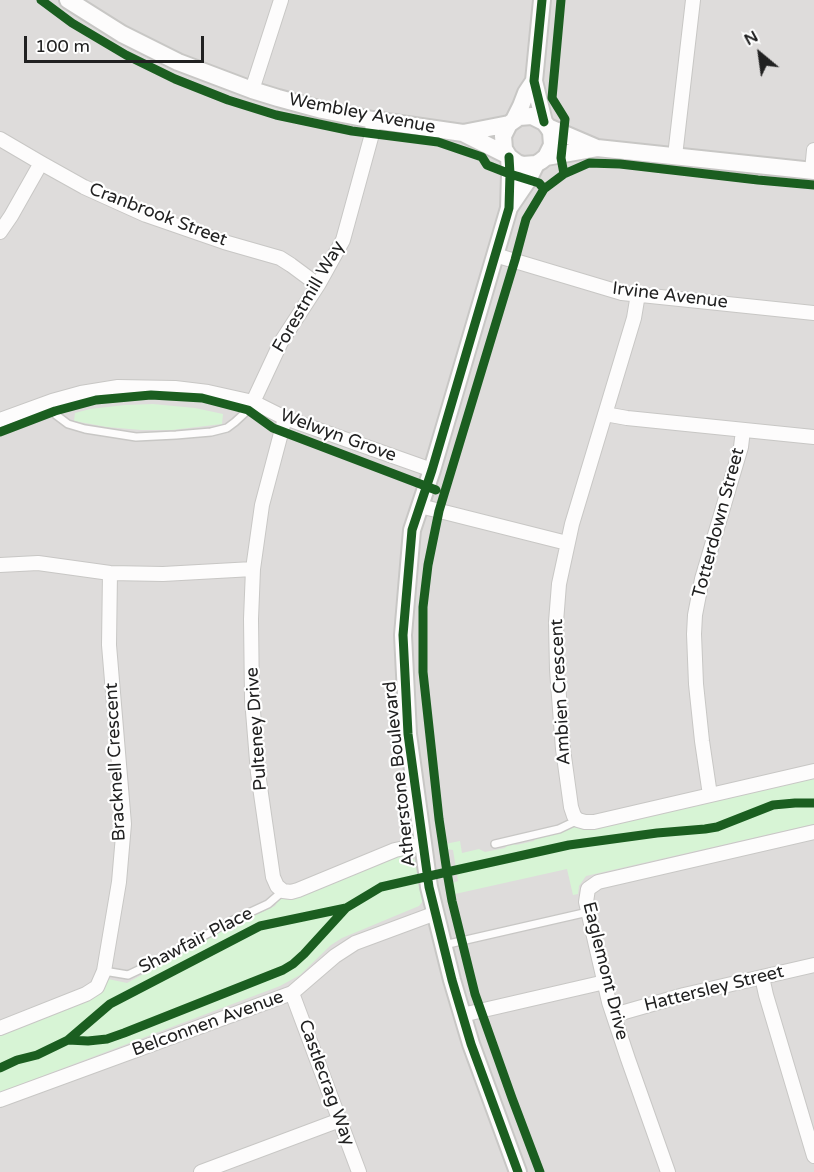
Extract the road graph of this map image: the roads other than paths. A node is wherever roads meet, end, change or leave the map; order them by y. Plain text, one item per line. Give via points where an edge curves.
1 (68, 0) edge
2 (281, 0) edge
3 (542, 0) edge
4 (693, 0) edge
5 (534, 81) junction
6 (252, 90) junction
7 (373, 120) junction
8 (511, 122) junction
9 (546, 124) junction
10 (463, 133) junction
11 (0, 139) edge
12 (597, 148) junction
13 (814, 150) edge
14 (508, 156) junction
15 (675, 156) junction
16 (541, 160) junction
17 (40, 164) junction
18 (813, 171) edge
19 (509, 208) junction
20 (0, 232) edge
21 (495, 255) junction
22 (318, 285) junction
23 (638, 294) junction
24 (814, 313) edge
25 (52, 401) junction
26 (253, 402) junction
27 (605, 414) junction
28 (285, 418) junction
29 (0, 420) edge
30 (743, 430) junction
31 (814, 437) edge
32 (432, 470) junction
33 (420, 506) junction
34 (567, 543) junction
35 (0, 564) edge
36 (253, 569) junction
37 (110, 573) junction
38 (814, 771) edge
39 (710, 795) junction
40 (578, 820) junction
41 (814, 832) edge
42 (423, 844) junction
43 (495, 844) dead end
44 (283, 891) junction
45 (588, 912) junction
46 (436, 913) junction
47 (444, 945) junction
48 (814, 965) edge
49 (104, 972) junction
50 (762, 977) junction
51 (605, 982) junction
52 (292, 993) junction
53 (462, 1015) junction
54 (614, 1015) junction
55 (0, 1028) edge
56 (0, 1100) edge
57 (340, 1120) junction
58 (814, 1156) edge
59 (201, 1172) edge
60 (359, 1172) edge
61 (518, 1172) edge
62 (668, 1172) edge

1 - 6 street, Wembley Avenue via 177,62
2 - 6 street
3 - 5 street
4 - 15 street
5 - 8 street
5 - 9 street
6 - 7 street, Wembley Avenue
7 - 10 street, Wembley Avenue
7 - 22 street, Forestmill Way via 343,240
8 - 9 street via 532,116
8 - 10 street, Wembley Avenue
8 - 14 street via 503,142
9 - 12 street
9 - 16 street via 552,145
10 - 14 street, Wembley Avenue
11 - 17 street, Cranbrook Street
12 - 15 street
12 - 16 street
13 - 18 street
14 - 16 street via 523,165
14 - 19 street, Atherstone Boulevard
15 - 18 street
16 - 19 street, Atherstone Boulevard
17 - 20 street
17 - 22 street, Cranbrook Street via 146,215 280,258
19 - 21 street, Atherstone Boulevard
21 - 23 street, Irvine Avenue via 613,291
21 - 32 street, Atherstone Boulevard
22 - 26 street, Forestmill Way via 281,342
23 - 24 street, Irvine Avenue
23 - 27 street, Ambien Crescent
25 - 26 street, Welwyn Grove via 127,387 175,388
25 - 26 lane via 56,416 68,424 136,436 227,428
25 - 29 street, Welwyn Grove
26 - 28 street, Welwyn Grove
27 - 30 street
27 - 34 street, Ambien Crescent
28 - 32 street, Welwyn Grove
28 - 36 street, Pulteney Drive via 262,505
30 - 31 street
30 - 39 street, Totterdown Street via 695,615 697,693
32 - 33 street, Atherstone Boulevard
33 - 34 street
33 - 42 street, Atherstone Boulevard via 412,530 403,635 408,734
34 - 40 street, Ambien Crescent via 559,584 556,646 563,749 571,807
35 - 37 street via 38,563
36 - 37 street
36 - 44 street, Pulteney Drive via 252,689 258,773 273,877
37 - 49 street, Bracknell Crescent via 109,645 124,824
38 - 39 street
39 - 40 street via 594,822
40 - 43 lane via 559,829
41 - 45 street, Eaglemont Drive via 598,882 588,889
42 - 44 street via 395,850 298,890
42 - 46 street, Atherstone Boulevard
44 - 49 lane, Shawfair Place via 268,904 128,975
45 - 47 lane
45 - 51 street, Eaglemont Drive
46 - 47 street, Atherstone Boulevard
46 - 52 street, Belconnen Avenue via 355,943
47 - 53 street, Atherstone Boulevard
48 - 50 street, Hattersley Street
49 - 55 street via 97,987 86,994
50 - 54 street, Hattersley Street
50 - 58 street
51 - 53 street
51 - 54 street, Eaglemont Drive
52 - 56 street, Belconnen Avenue
52 - 57 street, Castlecrag Way
53 - 61 street, Atherstone Boulevard
54 - 62 street, Eaglemont Drive
57 - 59 street
57 - 60 street, Castlecrag Way

